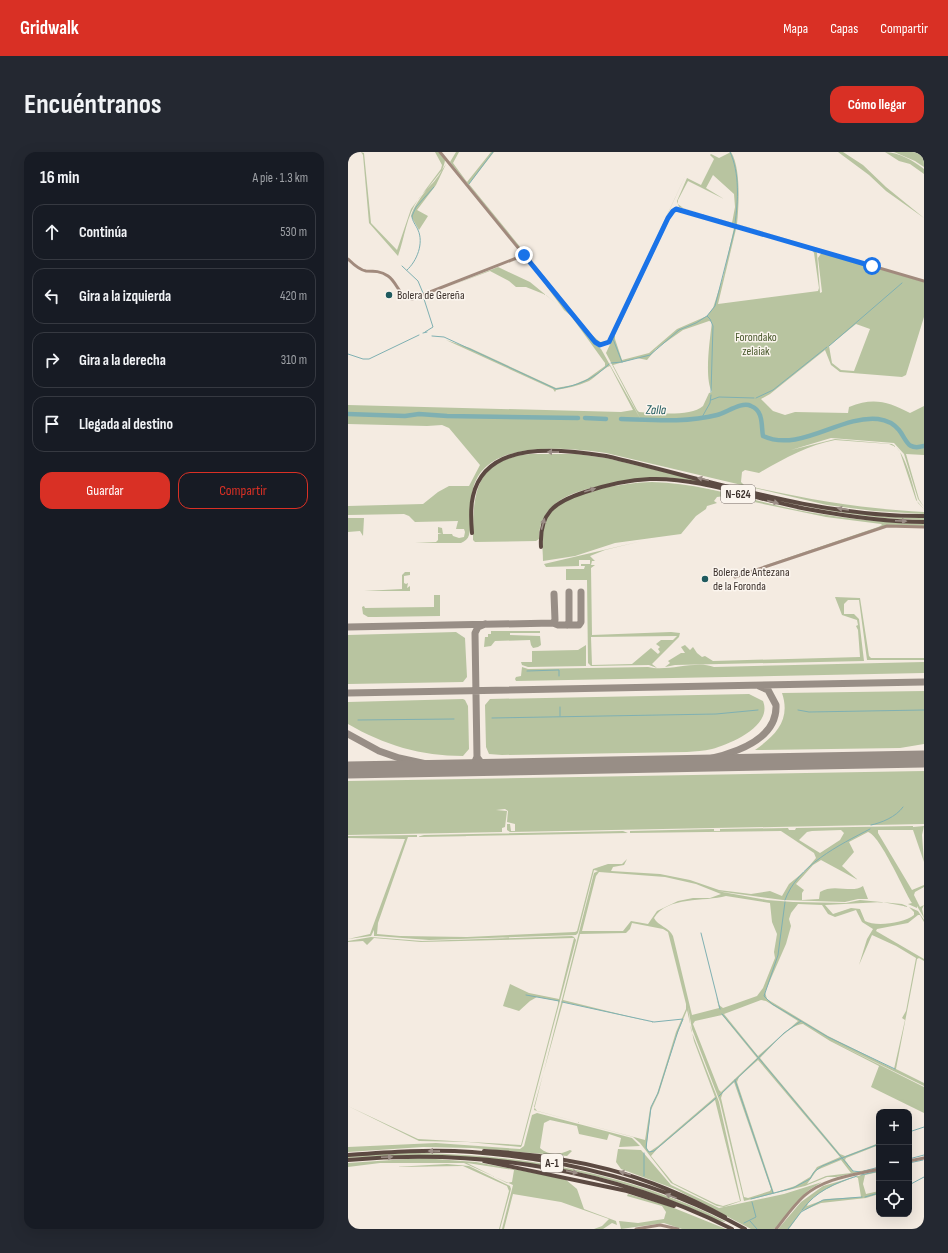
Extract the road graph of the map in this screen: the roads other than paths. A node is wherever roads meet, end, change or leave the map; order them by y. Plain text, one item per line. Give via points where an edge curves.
1 (440, 152) edge
2 (524, 255) junction
3 (348, 259) edge
4 (924, 281) edge
5 (924, 516) edge
6 (924, 522) edge
7 (924, 527) edge
8 (472, 533) dead end
9 (541, 547) dead end
10 (735, 576) dead end
11 (450, 1151) junction
12 (348, 1155) edge
13 (924, 1158) edge
14 (348, 1160) edge
15 (912, 1160) edge
16 (876, 1170) edge
17 (743, 1228) edge
18 (636, 1229) edge
19 (678, 1229) edge
20 (732, 1229) edge
21 (776, 1229) edge

1 - 2 street
2 - 3 street via 412,299 400,292 387,275 374,270 366,271
2 - 4 street via 600,345 609,342 668,218 677,209
5 -> 8 highway, N-624 via 866,512 811,504 601,455 537,452 513,454 503,458 481,477 473,497
9 -> 6 highway, N-624 via 542,523 558,504 599,488 645,480 688,482 771,502 841,515
7 - 10 street via 887,526
11 -> 12 highway, A-1
17 -> 11 highway, A-1 via 687,1202 610,1176 520,1157
17 -> 11 highway via 670,1189 602,1166 535,1154 464,1149
13 - 15 street
14 -> 20 highway via 398,1157 472,1158 627,1191 701,1214
16 - 21 street via 833,1180 816,1188 800,1201
18 - 19 street via 656,1225

